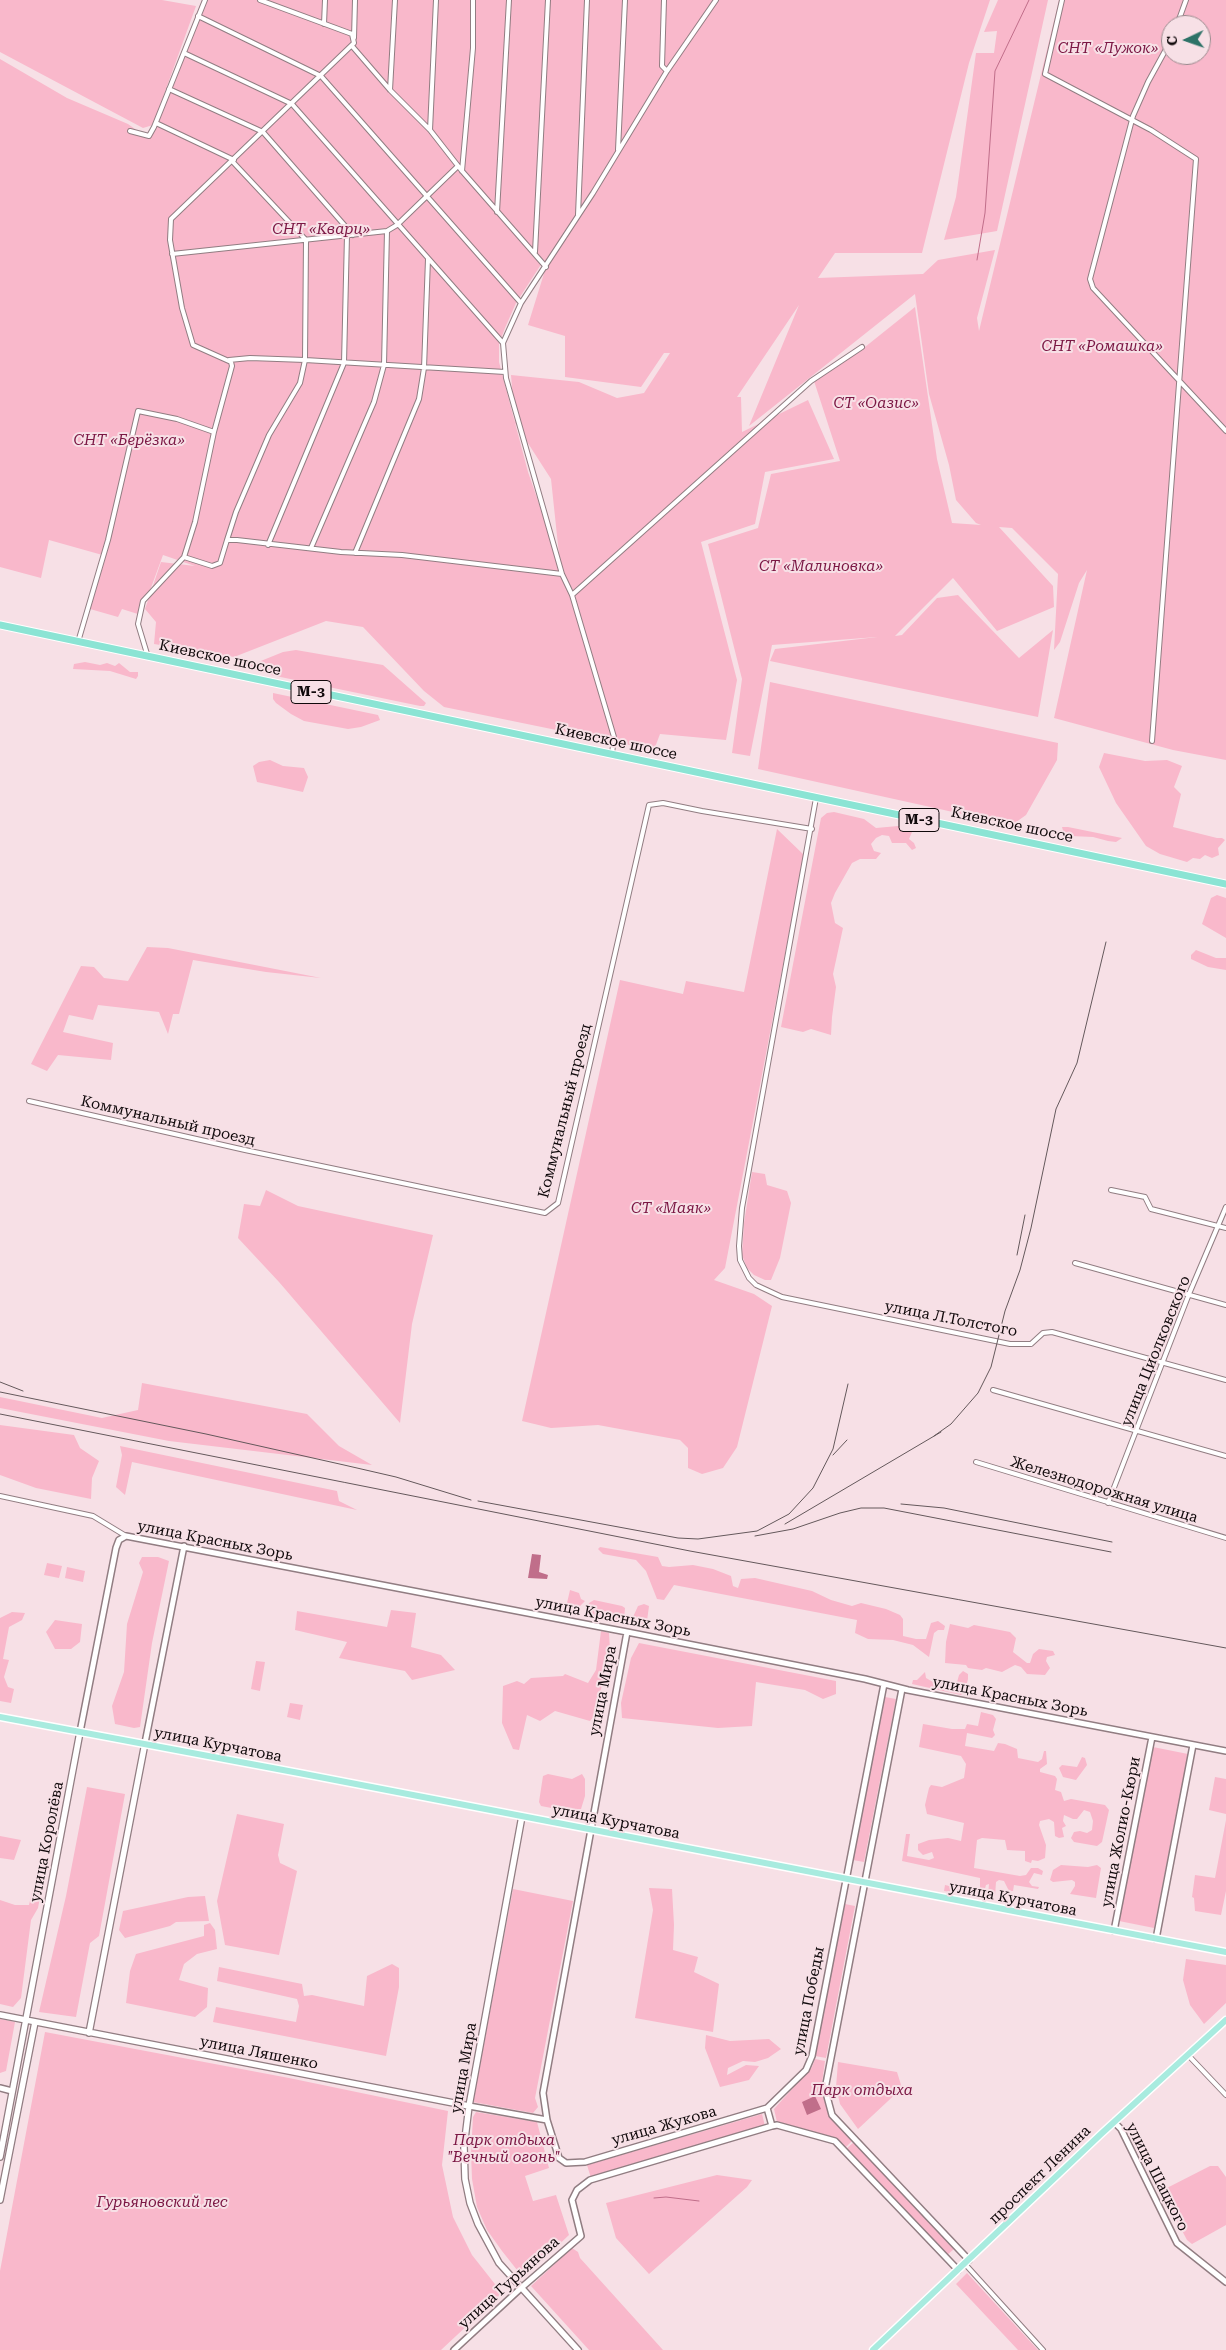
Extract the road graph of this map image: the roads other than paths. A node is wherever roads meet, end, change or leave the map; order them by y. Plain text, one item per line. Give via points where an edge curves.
1 (204, 0) edge
2 (260, 0) edge
3 (274, 0) edge
4 (325, 0) edge
5 (355, 0) edge
6 (395, 0) edge
7 (436, 0) edge
8 (474, 0) edge
9 (510, 0) edge
10 (548, 0) edge
11 (587, 0) edge
12 (625, 0) edge
13 (664, 0) edge
14 (716, 0) edge
15 (1062, 0) edge
16 (1186, 0) edge
17 (272, 6) junction
18 (1181, 15) edge
19 (198, 16) junction
20 (324, 24) junction
21 (353, 44) junction
22 (184, 53) junction
23 (1161, 58) edge
24 (667, 71) junction
25 (321, 76) junction
26 (169, 89) junction
27 (390, 90) junction
28 (292, 104) junction
29 (1133, 121) junction
30 (156, 123) junction
31 (430, 130) junction
32 (130, 131) dead end
33 (263, 132) junction
34 (618, 151) junction
35 (233, 160) junction
36 (458, 166) junction
37 (462, 171) junction
38 (427, 196) junction
39 (497, 212) junction
40 (578, 216) junction
41 (398, 225) junction
42 (387, 231) junction
43 (347, 235) junction
44 (353, 235) junction
45 (306, 240) junction
46 (535, 252) junction
47 (172, 254) junction
48 (428, 260) junction
49 (546, 267) junction
50 (521, 303) junction
51 (503, 343) junction
52 (862, 346) dead end
53 (305, 360) junction
54 (227, 361) junction
55 (344, 363) junction
56 (384, 365) junction
57 (424, 368) junction
58 (505, 372) junction
59 (1178, 381) junction
60 (1226, 431) edge
61 (214, 432) junction
62 (227, 540) junction
63 (268, 545) junction
64 (311, 548) junction
65 (355, 553) junction
66 (184, 557) junction
67 (562, 574) junction
68 (572, 595) junction
69 (0, 625) edge
70 (78, 642) junction
71 (148, 656) junction
72 (1152, 741) dead end
73 (612, 755) junction
74 (816, 798) junction
75 (812, 830) junction
76 (1226, 884) edge
77 (29, 1101) dead end
78 (1111, 1190) dead end
79 (1226, 1207) edge
80 (1218, 1226) junction
81 (1226, 1228) edge
82 (1075, 1263) dead end
83 (1190, 1294) junction
84 (1226, 1305) edge
85 (1163, 1362) junction
86 (1226, 1380) edge
87 (993, 1390) dead end
88 (1136, 1431) junction
89 (1226, 1456) edge
90 (976, 1462) dead end
91 (0, 1496) edge
92 (1108, 1503) junction
93 (126, 1536) junction
94 (1226, 1538) edge
95 (184, 1546) junction
96 (627, 1632) junction
97 (884, 1684) junction
98 (902, 1689) junction
99 (0, 1717) edge
100 (80, 1732) junction
101 (1152, 1736) junction
102 (145, 1743) junction
103 (1193, 1745) junction
104 (1226, 1751) edge
105 (522, 1816) junction
106 (590, 1830) junction
107 (847, 1879) junction
108 (864, 1882) junction
109 (1114, 1932) junction
110 (1156, 1939) junction
111 (1226, 1952) edge
112 (0, 2015) edge
113 (26, 2020) junction
114 (1226, 2020) edge
115 (36, 2022) junction
116 (89, 2033) junction
117 (1188, 2055) junction
118 (0, 2088) edge
119 (12, 2090) junction
120 (20, 2092) junction
121 (1226, 2095) edge
122 (469, 2106) junction
123 (767, 2108) junction
124 (546, 2120) junction
125 (1114, 2122) junction
126 (772, 2126) junction
127 (0, 2157) edge
128 (566, 2163) joint
129 (0, 2200) edge
130 (581, 2236) joint
131 (967, 2262) junction
132 (958, 2270) junction
133 (1226, 2282) edge
134 (520, 2288) junction
135 (454, 2350) edge
136 (578, 2350) edge
137 (873, 2350) edge
138 (1043, 2350) edge

1 - 19 street
2 - 17 street
3 - 17 street
4 - 20 street
5 - 21 street
6 - 27 street
7 - 31 street
8 - 37 street
9 - 39 street
10 - 46 street
11 - 40 street
12 - 34 street
13 - 24 street via 662,66
14 - 24 street
15 - 29 street via 1044,74
16 - 18 street
17 - 20 street
19 - 22 street
19 - 25 street
20 - 21 street via 352,34
21 - 25 street
21 - 27 street
22 - 26 street
22 - 28 street
23 - 29 street
24 - 34 street
25 - 28 street
25 - 38 street
26 - 30 street
26 - 33 street
27 - 31 street
28 - 33 street
28 - 41 street
29 - 59 street via 1196,159
29 - 59 street via 1090,279 1093,288
30 - 32 street via 149,136
30 - 35 street
31 - 36 street
33 - 35 street
33 - 44 street
34 - 40 street
35 - 45 street
35 - 47 street via 171,219
36 - 37 street
36 - 38 street
37 - 39 street
38 - 41 street
38 - 50 street
39 - 46 street
40 - 49 street
41 - 42 street
41 - 48 street
42 - 44 street
42 - 56 street
43 - 44 street
43 - 45 street
43 - 55 street
45 - 47 street
45 - 53 street
46 - 49 street
47 - 54 street via 193,345
48 - 51 street
48 - 57 street
49 - 50 street
50 - 51 street
51 - 58 street
52 - 68 street via 811,381
53 - 54 street via 250,358
53 - 55 street
53 - 62 street via 300,383 269,435
54 - 61 street via 232,366
55 - 56 street
55 - 63 street
56 - 57 street
56 - 64 street via 374,402
57 - 58 street
57 - 65 street via 419,399
58 - 67 street
59 - 60 street
59 - 72 street
61 - 66 street via 195,522
61 - 70 street via 138,410 108,540
62 - 63 street
62 - 66 street via 220,563 212,566
63 - 64 street
64 - 65 street
65 - 67 street via 402,555
66 - 71 street via 143,600 138,624
67 - 68 street
68 - 73 street via 614,737
69 - 70 highway, Киевское шоссе / М-3
70 - 71 highway, Киевское шоссе / М-3
71 - 73 highway, Киевское шоссе / М-3
73 - 74 highway, Киевское шоссе / М-3
74 - 75 street
74 - 76 highway, Киевское шоссе / М-3
75 - 77 street, Коммунальный проезд via 663,803 649,805 558,1203 545,1213
75 - 85 street, улица Л.Толстого via 744,1200 739,1246 740,1260 749,1278 756,1285 782,1297 1010,1344 1031,1344 1043,1333 1052,1332
78 - 80 street via 1145,1197 1151,1209
79 - 80 street, улица Циолковского
80 - 81 street
80 - 83 street, улица Циолковского
82 - 83 street
83 - 84 street
83 - 85 street, улица Циолковского
85 - 86 street, улица Л.Толстого
85 - 88 street, улица Циолковского
87 - 88 street
88 - 89 street
88 - 92 street, улица Циолковского
90 - 92 street, Железнодорожная улица
91 - 93 street, улица Красных Зорь via 93,1516
92 - 94 street, Железнодорожная улица
93 - 95 street, улица Красных Зорь
93 - 100 street, улица Королёва via 119,1540 114,1558
95 - 96 street, улица Красных Зорь
95 - 102 street
96 - 97 street, улица Красных Зорь
96 - 106 street, улица Мира
97 - 98 street, улица Красных Зорь
97 - 107 street, улица Победы
98 - 101 street, улица Красных Зорь
98 - 108 street, улица Победы
99 - 100 main road, улица Курчатова
100 - 102 main road, улица Курчатова
100 - 113 main road, улица Королёва
101 - 103 street, улица Красных Зорь
101 - 109 street, улица Жолио-Кюри
102 - 105 main road, улица Курчатова
102 - 116 main road
103 - 104 street, улица Красных Зорь
103 - 110 street
105 - 106 main road, улица Курчатова
105 - 122 main road, улица Мира
106 - 107 main road, улица Курчатова
106 - 124 street, улица Мира via 543,2094
107 - 108 main road, улица Курчатова
107 - 123 street, улица Победы via 810,2064
108 - 109 main road, улица Курчатова
108 - 131 street, улица Победы via 825,2089 830,2109
109 - 110 main road, улица Курчатова
110 - 111 main road, улица Курчатова
112 - 113 main road, улица Ляшенко
113 - 115 main road, улица Ляшенко
113 - 119 main road, улица Королёва
114 - 117 main road, проспект Ленина
115 - 116 main road, улица Ляшенко
115 - 120 main road
116 - 122 main road, улица Ляшенко
117 - 121 street
117 - 125 main road, проспект Ленина
118 - 119 street
119 - 120 main road
119 - 127 main road, улица Королёва
120 - 129 main road
122 - 124 street, улица Ляшенко
122 - 134 main road, улица Мира via 464,2147 470,2203 487,2243
123 - 126 street
123 - 128 street, улица Жукова via 585,2162
124 - 128 street, улица Мира via 559,2158
125 - 131 main road, проспект Ленина
125 - 133 street, улица Шацкого via 1121,2129 1178,2243
126 - 130 street, улица Жукова via 590,2180 577,2190 572,2200
126 - 132 street via 835,2141
130 - 134 street, улица Гурьянова
131 - 132 main road, проспект Ленина
131 - 138 street
132 - 137 main road, проспект Ленина
134 - 135 street, улица Гурьянова
134 - 136 main road, улица Мира

